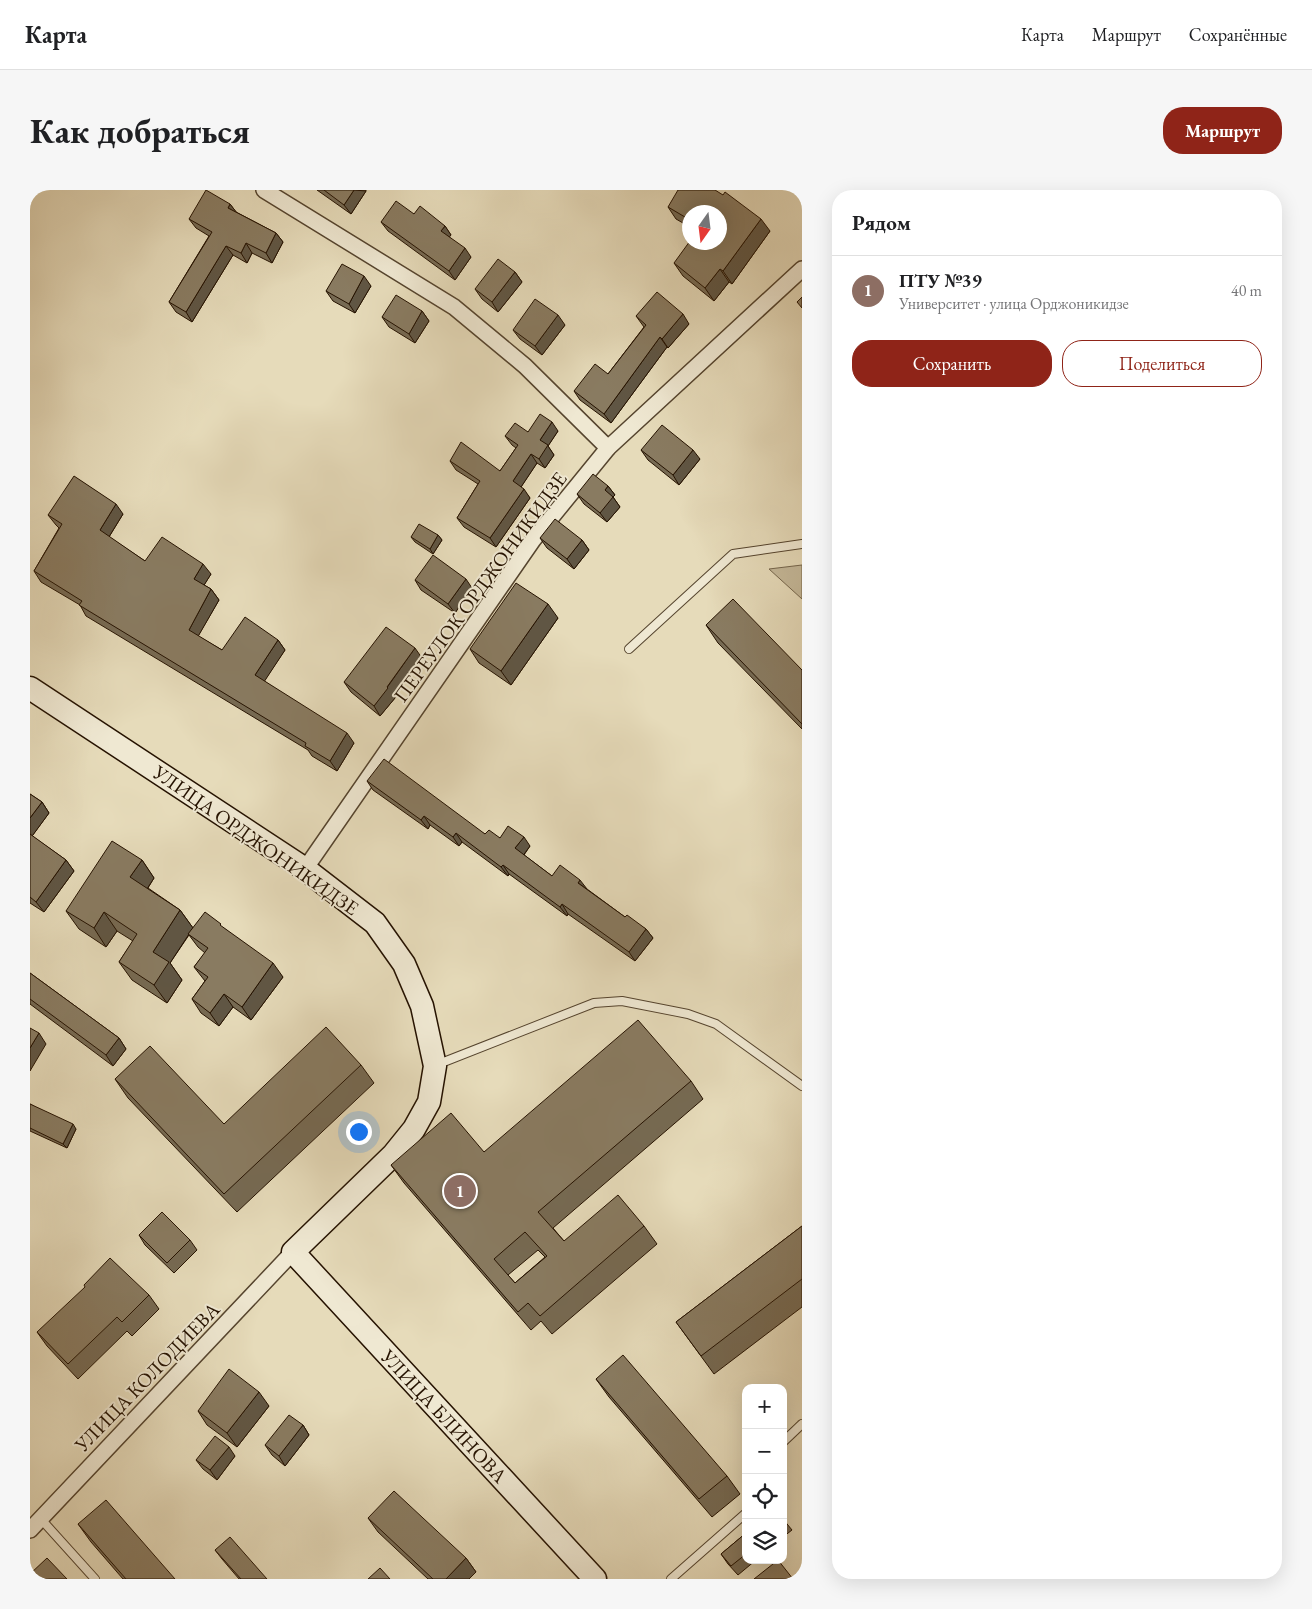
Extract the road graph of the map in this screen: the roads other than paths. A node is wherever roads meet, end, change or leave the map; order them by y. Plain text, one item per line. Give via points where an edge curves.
1 (264, 190) edge
2 (802, 269) edge
3 (608, 448) junction
4 (802, 544) edge
5 (629, 649) dead end
6 (30, 688) edge
7 (305, 869) junction
8 (435, 1066) junction
9 (802, 1086) edge
10 (293, 1252) junction
11 (802, 1424) edge
12 (787, 1438) edge
13 (742, 1517) edge
14 (40, 1518) junction
15 (30, 1530) edge
16 (95, 1579) edge
17 (594, 1579) edge
18 (671, 1579) edge

1 - 3 street via 454,307 525,366
2 - 3 street, ПЕРЕУЛОК ОРДЖОНИКИДЗЕ
3 - 7 street, ПЕРЕУЛОК ОРДЖОНИКИДЗЕ via 534,540
4 - 5 lane via 733,554
6 - 7 main road, УЛИЦА ОРДЖОНИКИДЗЕ
7 - 8 main road, УЛИЦА ОРДЖОНИКИДЗЕ via 376,924 404,964 422,1006
8 - 9 lane via 594,1003 622,1001 688,1014 716,1024
8 - 10 main road, УЛИЦА ОРДЖОНИКИДЗЕ via 429,1102 414,1129 392,1155
10 - 14 street, УЛИЦА КОЛОДИЕВА
10 - 17 main road, УЛИЦА БЛИНОВА
11 - 12 lane
13 - 18 lane
14 - 15 street, УЛИЦА КОЛОДИЕВА
14 - 16 lane

